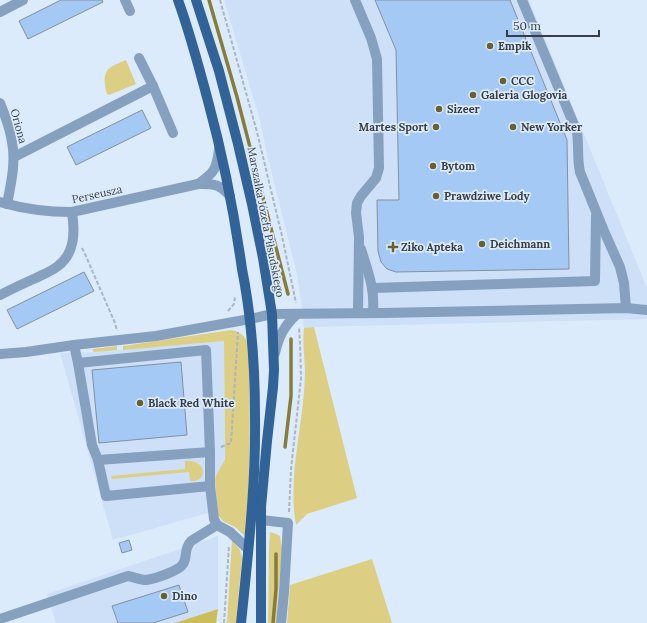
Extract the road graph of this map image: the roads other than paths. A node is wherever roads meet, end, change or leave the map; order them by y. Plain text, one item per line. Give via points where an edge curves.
1 (23, 0) edge
2 (125, 0) edge
3 (178, 0) edge
4 (196, 0) edge
5 (355, 0) edge
6 (522, 0) edge
7 (130, 11) dead end
8 (0, 12) edge
9 (139, 58) dead end
10 (152, 86) junction
11 (0, 103) edge
12 (174, 133) dead end
13 (220, 147) junction
14 (14, 157) junction
15 (198, 184) junction
16 (230, 196) junction
17 (3, 203) edge
18 (72, 212) junction
19 (596, 212) junction
20 (358, 236) junction
21 (372, 288) junction
22 (0, 295) edge
23 (626, 308) junction
24 (647, 310) edge
25 (358, 313) junction
26 (373, 313) junction
27 (272, 314) junction
28 (297, 314) junction
29 (250, 319) junction
30 (74, 346) junction
31 (0, 354) edge
32 (274, 357) junction
33 (78, 363) junction
34 (210, 452) junction
35 (98, 460) junction
36 (210, 486) junction
37 (260, 520) junction
38 (217, 526) junction
39 (248, 549) junction
40 (0, 620) edge
41 (241, 623) edge
42 (261, 623) edge
43 (281, 623) edge

1 - 8 street
2 - 7 street
3 - 13 main road
4 - 27 main road, Marszałka Józefa Piłsudskiego via 219,71 238,144 263,258
5 - 20 street via 377,58 379,168 376,178 357,203
6 - 19 street via 577,132 580,172
9 - 10 street
10 - 12 street
10 - 14 street
11 - 14 street, Oriona via 8,125
13 - 15 street, Perseusza via 215,169
13 - 16 main road
14 - 17 street, Oriona via 11,185
15 - 16 street, Perseusza via 220,186
15 - 18 street, Perseusza
16 - 29 main road
17 - 18 street, Perseusza via 39,210
18 - 22 street via 72,244 65,260 48,272
19 - 21 street via 595,281
19 - 23 street via 620,267
20 - 21 street
20 - 25 street
21 - 26 street
23 - 24 street
23 - 26 street
25 - 26 street
25 - 28 street
27 - 28 street
27 - 29 street
27 - 32 main road, Marszałka Józefa Piłsudskiego
28 - 32 street via 281,334
29 - 30 street via 156,336
29 - 39 main road via 255,417
30 - 31 street
30 - 33 street
32 - 37 main road, Marszałka Józefa Piłsudskiego
33 - 34 street via 206,350
33 - 35 street via 92,444
34 - 35 street
34 - 36 street
35 - 36 street via 106,496
36 - 38 street via 213,515
37 - 42 main road, Marszałka Józefa Piłsudskiego
37 - 43 street via 288,523
38 - 39 street via 230,532
38 - 40 street via 188,544 183,565 173,571 148,580 128,576
39 - 41 main road

